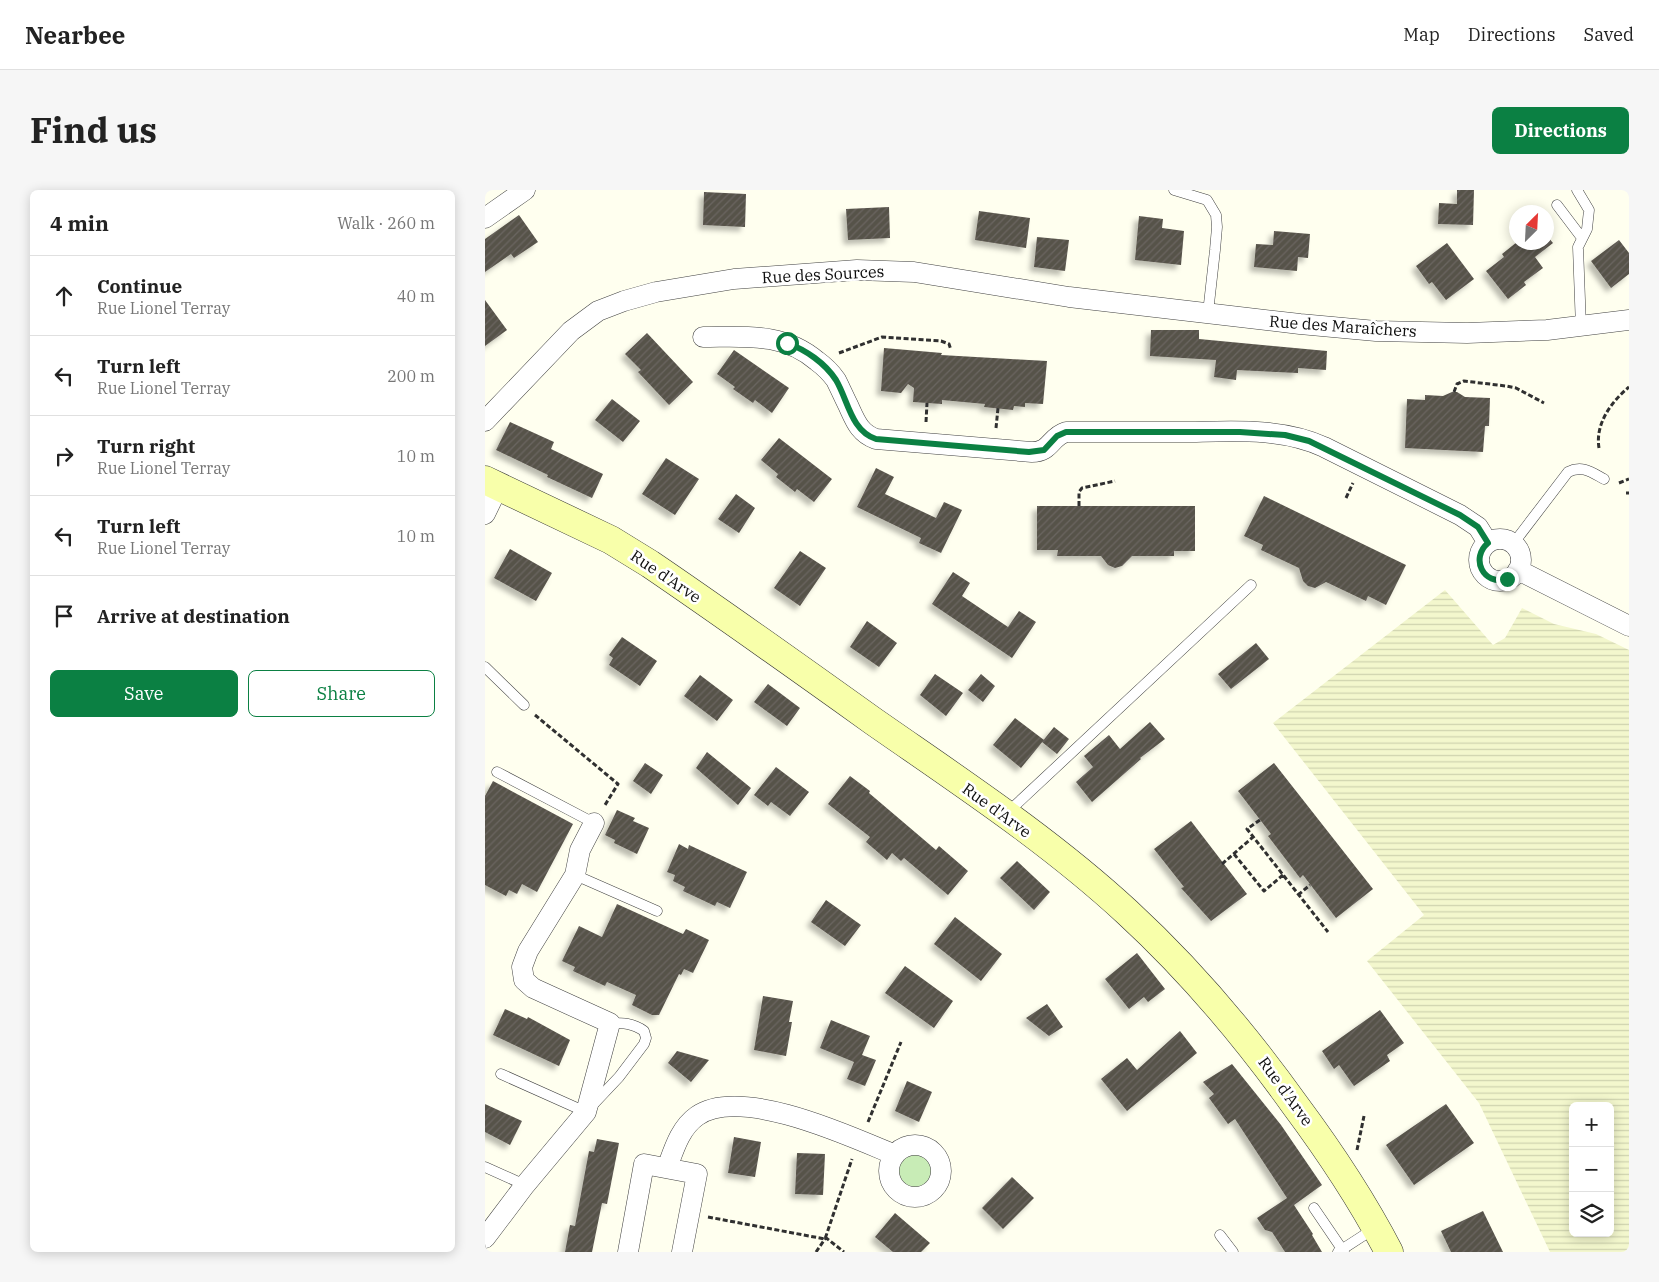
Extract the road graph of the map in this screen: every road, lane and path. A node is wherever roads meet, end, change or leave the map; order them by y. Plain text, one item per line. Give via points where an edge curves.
1 (525, 190) edge
2 (1174, 190) edge
3 (1577, 190) edge
4 (1557, 206) dead end
5 (485, 218) edge
6 (1583, 238) junction
7 (1208, 313) junction
8 (1629, 320) edge
9 (1581, 327) junction
10 (703, 337) dead end
11 (951, 350) dead end
12 (823, 366) junction
13 (1629, 387) edge
14 (1454, 392) dead end
15 (1544, 403) dead end
16 (485, 421) edge
17 (1599, 448) dead end
18 (1604, 479) dead end
19 (1115, 481) dead end
20 (489, 486) edge
21 (1079, 506) dead end
22 (485, 514) edge
23 (1488, 543) junction
24 (1513, 544) junction
25 (1518, 570) junction
26 (1251, 585) dead end
27 (1629, 626) edge
28 (485, 667) edge
29 (494, 675) junction
30 (485, 682) edge
31 (524, 705) joint
32 (497, 772) dead end
33 (618, 784) dead end
34 (1005, 815) junction
35 (1260, 820) dead end
36 (594, 823) joint
37 (1253, 837) junction
38 (1233, 854) junction
39 (1221, 864) dead end
40 (575, 874) junction
41 (1283, 875) junction
42 (1310, 885) dead end
43 (1298, 894) junction
44 (657, 911) dead end
45 (1327, 932) dead end
46 (610, 1023) junction
47 (901, 1042) dead end
48 (501, 1074) dead end
49 (586, 1112) junction
50 (859, 1140) junction
51 (895, 1155) dead end
52 (485, 1167) edge
53 (667, 1168) junction
54 (525, 1185) junction
55 (1314, 1208) dead end
56 (690, 1213) junction
57 (1375, 1227) junction
58 (1219, 1235) dead end
59 (485, 1238) edge
60 (825, 1238) junction
61 (1342, 1251) edge
62 (628, 1252) edge
63 (682, 1252) edge
64 (816, 1252) edge
65 (844, 1252) edge
66 (1233, 1252) edge
67 (1389, 1252) edge

1 - 5 street
2 - 7 lane via 1207,200 1216,215
3 - 6 lane via 1589,210
4 - 6 lane
6 - 9 lane via 1578,247
7 - 9 street, Rue des Maraîchers via 1376,331 1467,333
7 - 16 street, Rue des Sources via 1031,292 941,275 894,270 714,281 632,298 593,314 571,331
8 - 9 street, Rue des Maraîchers
10 - 12 street via 774,339 803,350
11 - 12 path via 949,344 941,341 882,337 839,354
12 - 23 street via 836,381 860,429 876,439 1033,452 1044,450 1057,436 1066,432 1231,431 1285,435 1317,444 1455,512 1478,527
13 - 17 path via 1603,418 1598,434
14 - 15 path via 1457,384 1464,381 1506,386
18 - 24 lane via 1584,469 1568,472
19 - 21 path via 1082,488
20 - 22 street, Rue d'Arve
20 - 34 main road, Rue d'Arve via 611,540 651,564
23 - 24 street via 1503,540
23 - 25 street via 1479,560 1486,576 1503,580
24 - 25 street via 1520,556
25 - 27 street
26 - 34 lane
28 - 29 lane
29 - 30 lane
29 - 31 lane
31 - 33 path
32 - 36 lane
34 - 57 main road, Rue d'Arve via 1127,911 1210,996 1314,1129
35 - 37 path via 1247,829
36 - 40 street via 580,850
37 - 38 path
37 - 41 path
38 - 39 path
38 - 41 path via 1264,891
40 - 44 lane
40 - 46 street via 528,951 522,967 524,980 533,988
41 - 43 path
42 - 43 path
43 - 45 path
46 - 49 street
46 - 49 lane via 636,1025 644,1030 646,1038 619,1077
47 - 50 path
48 - 49 lane
49 - 54 street
50 - 51 street
50 - 53 street via 821,1124 787,1115 752,1108 718,1108 698,1115 690,1122 677,1141
50 - 60 path
52 - 54 lane
53 - 56 street via 697,1174
53 - 62 street via 644,1164
54 - 59 street
55 - 61 lane
56 - 60 path
56 - 63 street
57 - 61 lane
57 - 67 main road, Rue d'Arve
58 - 66 lane
60 - 64 path
60 - 65 path

